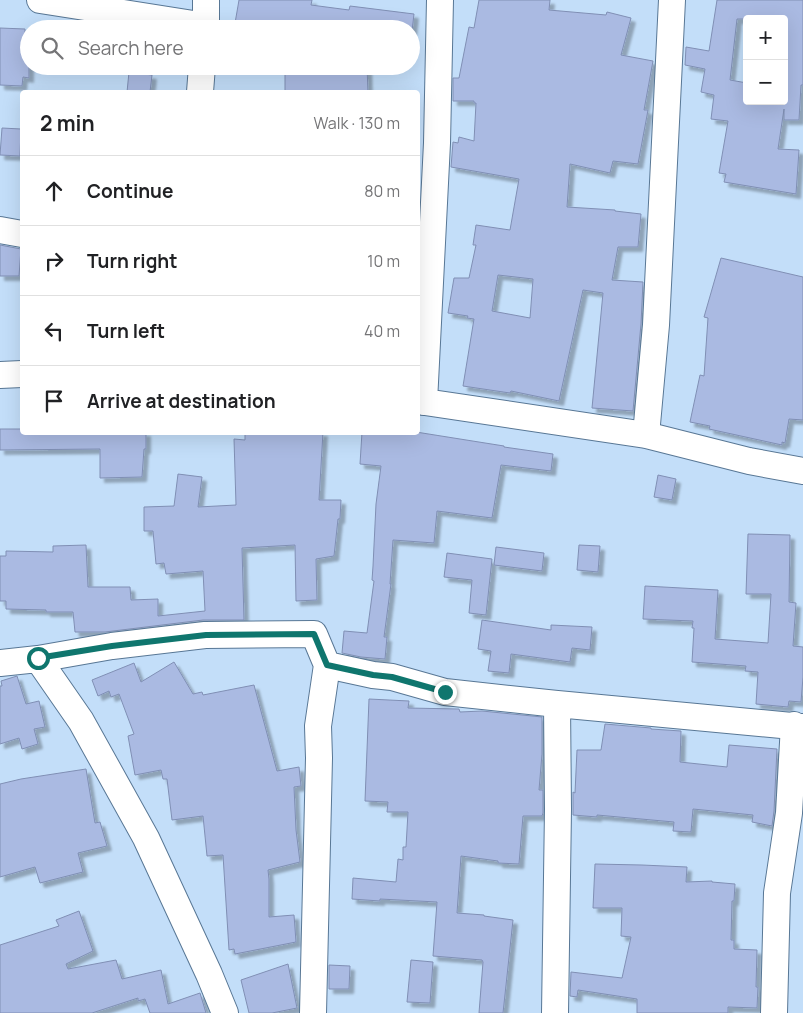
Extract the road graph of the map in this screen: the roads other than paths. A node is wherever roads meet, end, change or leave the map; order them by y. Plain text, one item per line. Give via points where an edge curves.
1 (40, 0) edge
2 (206, 0) edge
3 (440, 0) edge
4 (672, 0) edge
5 (163, 20) edge
6 (206, 20) edge
7 (201, 75) edge
8 (200, 90) edge
9 (0, 230) edge
10 (20, 234) edge
11 (20, 374) edge
12 (0, 375) edge
13 (421, 401) edge
14 (646, 435) junction
15 (803, 471) edge
16 (38, 658) junction
17 (0, 663) edge
18 (327, 665) junction
19 (558, 704) junction
20 (798, 726) edge
21 (225, 1013) edge
22 (313, 1013) edge
23 (555, 1013) edge
24 (774, 1013) edge

1 - 5 street
2 - 6 street
3 - 13 street via 436,143
4 - 14 street via 656,325
7 - 8 street
9 - 10 street
11 - 12 street
13 - 14 street
14 - 15 street
16 - 17 street
16 - 18 street via 206,635 314,634
16 - 21 street via 81,721 146,838
18 - 19 street via 392,677 445,692
18 - 22 street via 318,726
19 - 20 street
19 - 23 street
20 - 24 street via 777,893

